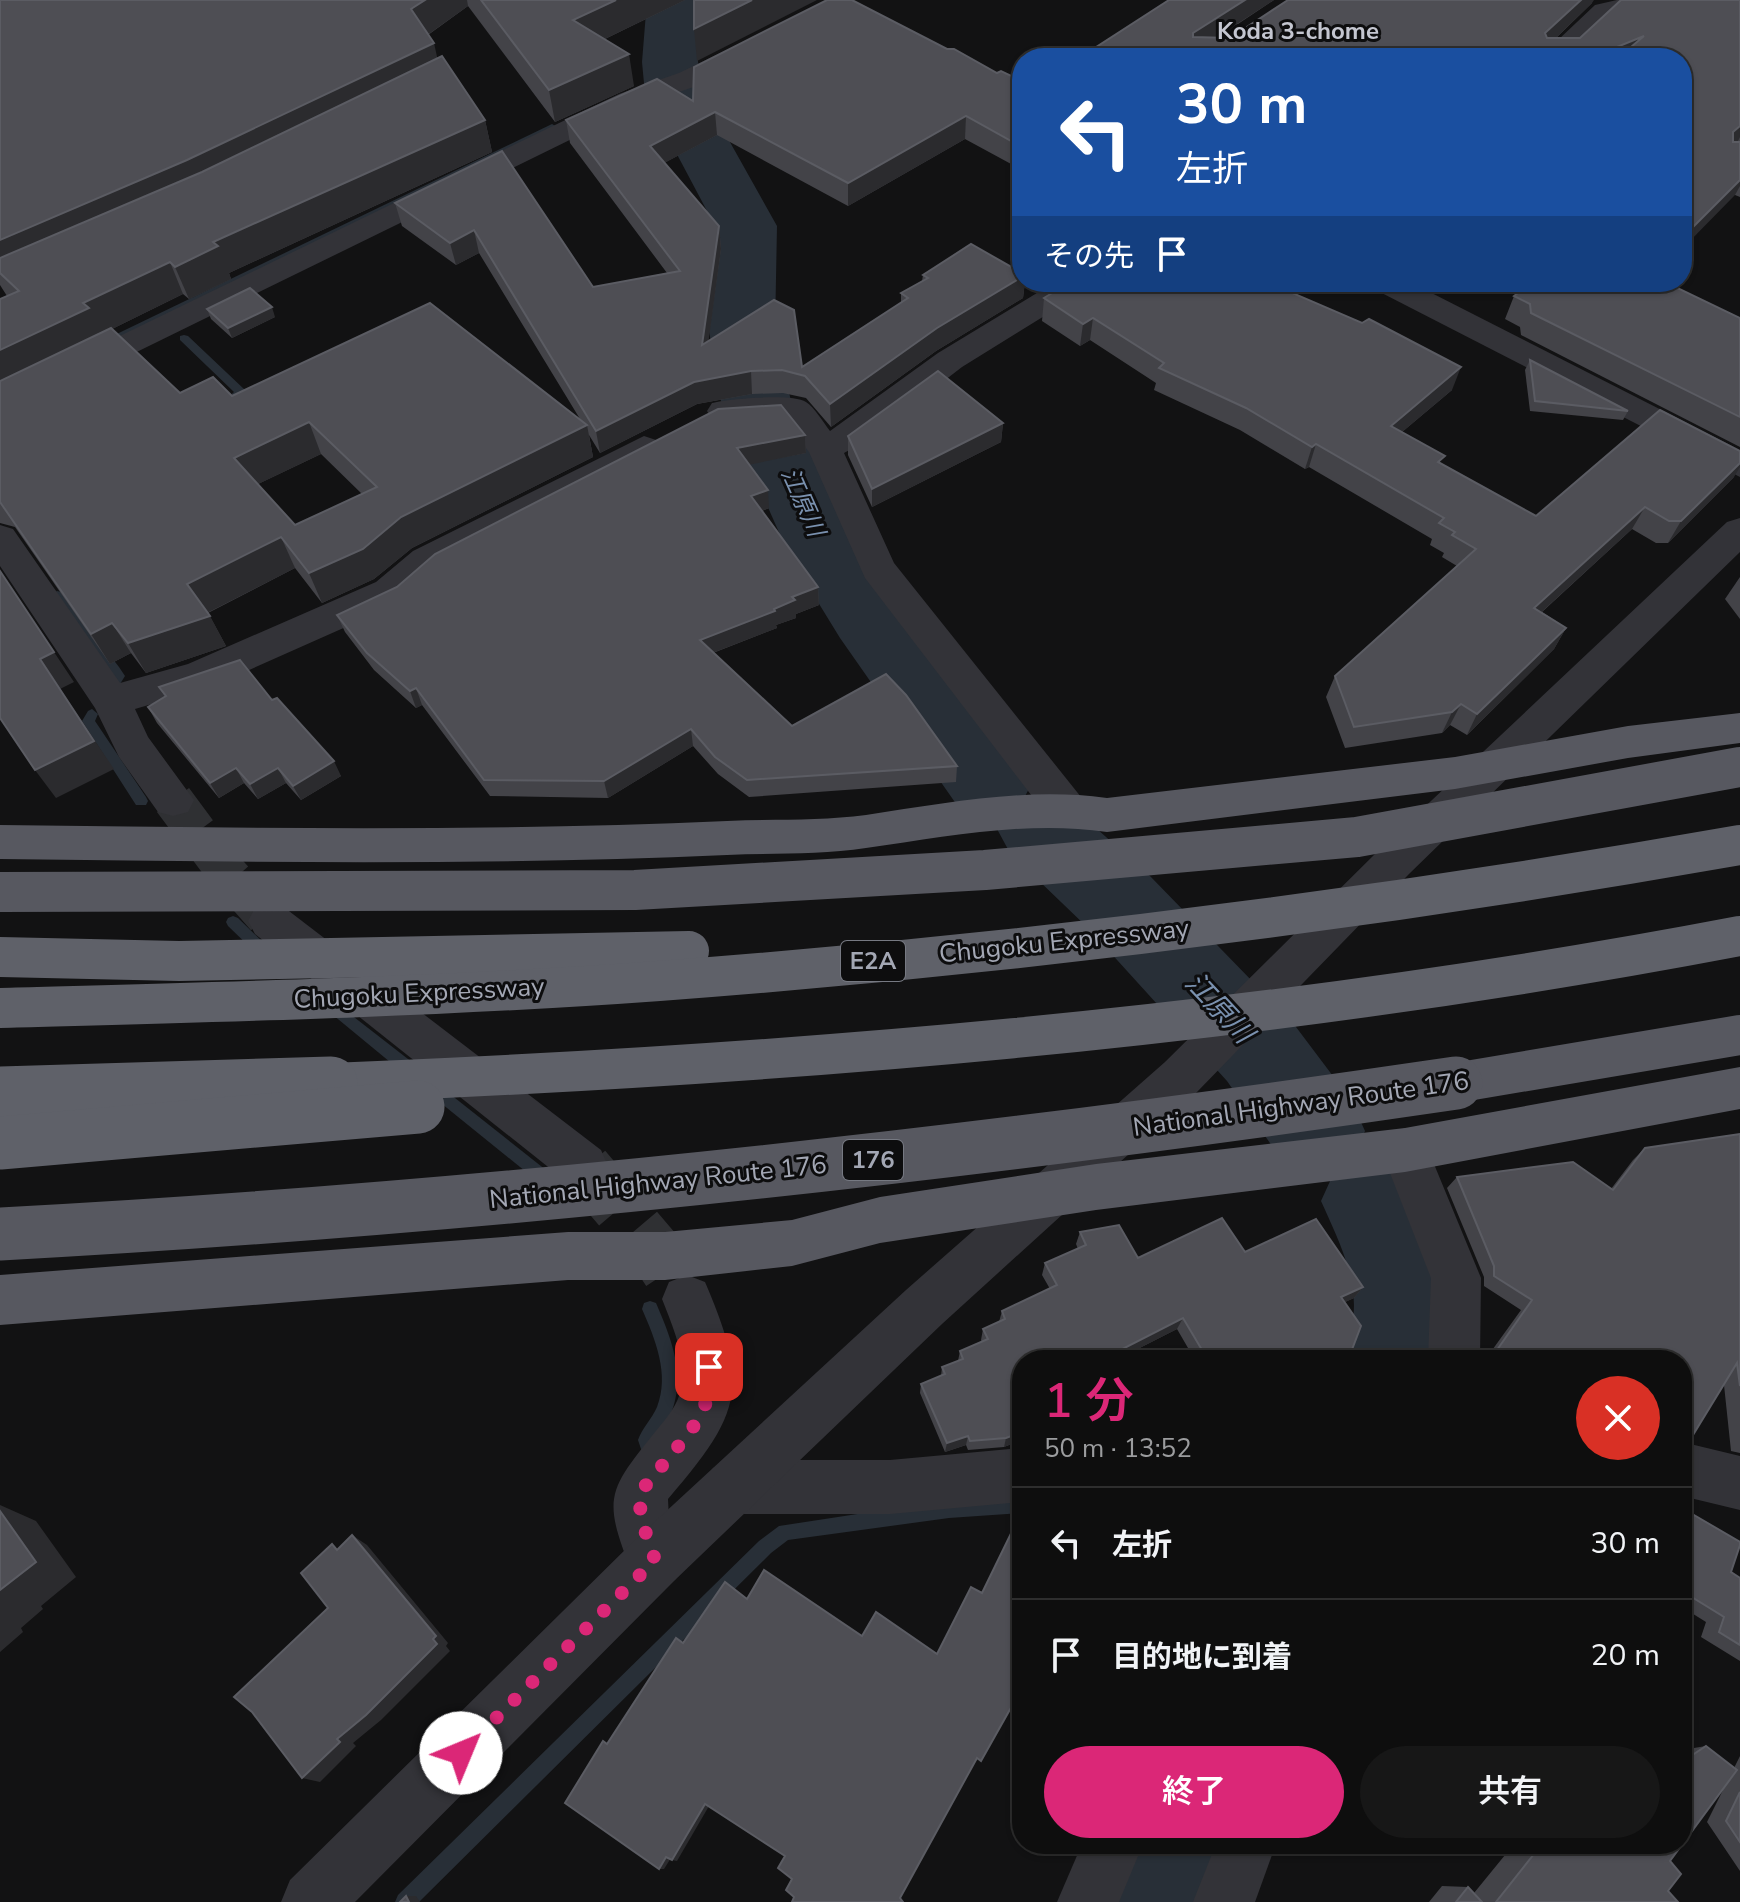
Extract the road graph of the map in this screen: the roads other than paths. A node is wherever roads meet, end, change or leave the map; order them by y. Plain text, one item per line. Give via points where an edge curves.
1 (1651, 0) edge
2 (772, 36) edge
3 (1564, 48) edge
4 (1061, 292) edge
5 (1404, 292) edge
6 (0, 408) edge
7 (825, 448) junction
8 (1740, 465) edge
9 (1740, 531) edge
10 (0, 538) edge
11 (111, 701) junction
12 (1740, 728) edge
13 (1498, 766) junction
14 (1740, 767) edge
15 (173, 800) tunnel mouth
16 (1066, 809) junction
17 (0, 842) edge
18 (1740, 845) edge
19 (0, 892) edge
20 (270, 921) tunnel mouth
21 (1740, 936) edge
22 (1065, 943) junction
23 (0, 957) edge
24 (0, 1008) edge
25 (1080, 1034) junction
26 (1740, 1035) edge
27 (1740, 1088) edge
28 (0, 1093) edge
29 (0, 1143) edge
30 (1405, 1150) junction
31 (584, 1166) tunnel mouth
32 (1049, 1195) junction
33 (0, 1234) edge
34 (687, 1299) tunnel mouth
35 (0, 1300) edge
36 (1454, 1350) edge
37 (1692, 1471) edge
38 (1012, 1476) edge
39 (1740, 1483) edge
40 (732, 1487) junction
41 (655, 1560) junction
42 (1109, 1854) edge
43 (1242, 1854) edge
44 (312, 1902) edge
45 (1088, 1902) edge
46 (1224, 1902) edge

1 - 3 street via 1604,11
2 - 6 street
4 - 7 street via 950,360 854,433
5 - 8 street
7 - 11 street via 800,414 784,409 726,410 426,560 389,592 199,676
7 - 16 street via 878,569
9 - 13 street
10 - 11 street
11 - 15 street via 133,746
12 - 13 highway
13 - 16 highway via 1107,815
13 - 32 street
14 - 19 highway, bridge via 1357,837 985,870 635,890
16 - 17 highway via 933,820 863,832 665,841
18 - 22 highway, Chugoku Expressway / E2A, bridge via 1334,911
20 - 31 street
21 - 25 highway, bridge via 1373,998
22 - 23 highway, bridge via 179,961
22 - 24 highway, Chugoku Expressway / E2A, bridge via 628,983
25 - 28 highway, bridge via 625,1070
25 - 29 highway, bridge via 545,1095
26 - 33 highway, National Highway Route 176 / 176, bridge via 1575,1066 742,1176 226,1223
27 - 30 highway
30 - 32 highway
30 - 36 street via 1456,1278
32 - 35 highway via 880,1220 792,1243 665,1256 568,1256
32 - 40 street
34 - 41 street via 704,1340 708,1399 691,1431 641,1491 640,1516
37 - 39 street
38 - 40 street via 890,1487
40 - 41 street
41 - 44 street
42 - 45 street
43 - 46 street

